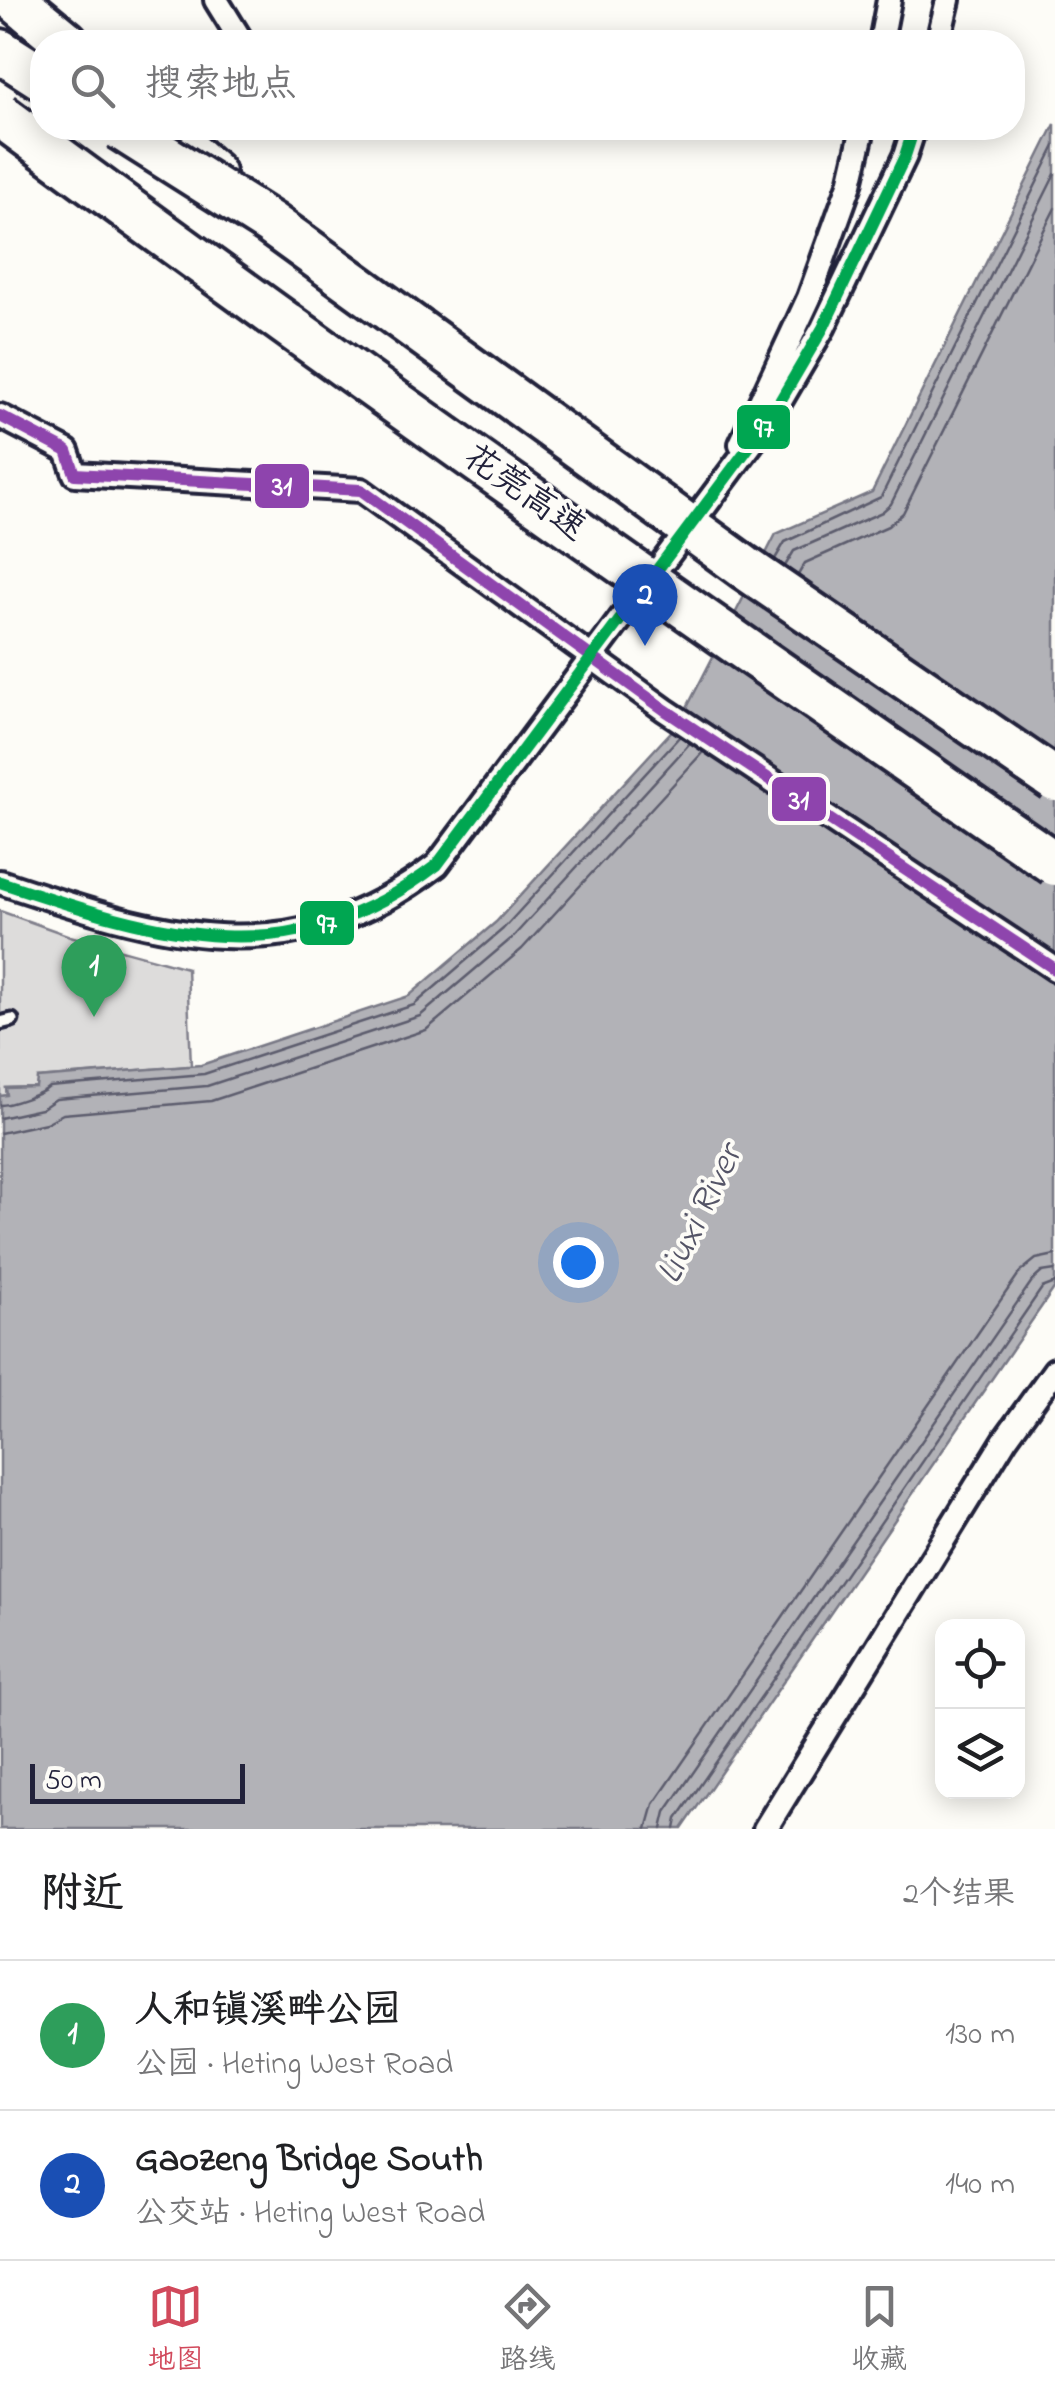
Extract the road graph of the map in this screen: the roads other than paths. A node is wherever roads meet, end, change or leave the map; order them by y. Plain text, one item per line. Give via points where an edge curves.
1 (15, 0) edge
2 (216, 0) edge
3 (889, 0) edge
4 (948, 0) edge
5 (51, 30) edge
6 (235, 30) edge
7 (883, 30) edge
8 (941, 30) edge
9 (0, 51) edge
10 (30, 70) edge
11 (0, 115) edge
12 (30, 137) edge
13 (34, 140) edge
14 (139, 140) edge
15 (176, 140) edge
16 (859, 140) edge
17 (910, 140) edge
18 (0, 142) edge
19 (270, 223) junction
20 (229, 285) junction
21 (0, 416) edge
22 (725, 479) junction
23 (592, 658) junction
24 (1055, 780) edge
25 (1055, 864) edge
26 (0, 882) edge
27 (1055, 970) edge
28 (1055, 1370) edge
29 (765, 1829) edge

1 - 5 highway
2 - 6 street
3 - 7 street
4 - 8 street
9 - 10 highway
11 - 12 highway, 花莞高速, bridge
13 - 20 highway, 花莞高速, bridge
14 - 19 highway, 花莞高速, bridge
15 - 19 highway, bridge
16 - 22 street via 810,298
17 - 22 street via 823,328
18 - 20 highway, bridge
19 - 24 highway, 花莞高速, bridge via 744,567
20 - 25 highway, 花莞高速, bridge
21 - 23 street via 67,451 75,474 361,490
22 - 23 street
23 - 26 street via 437,866 361,914 299,932 245,938 165,930
23 - 27 street
28 - 29 street via 1006,1438

